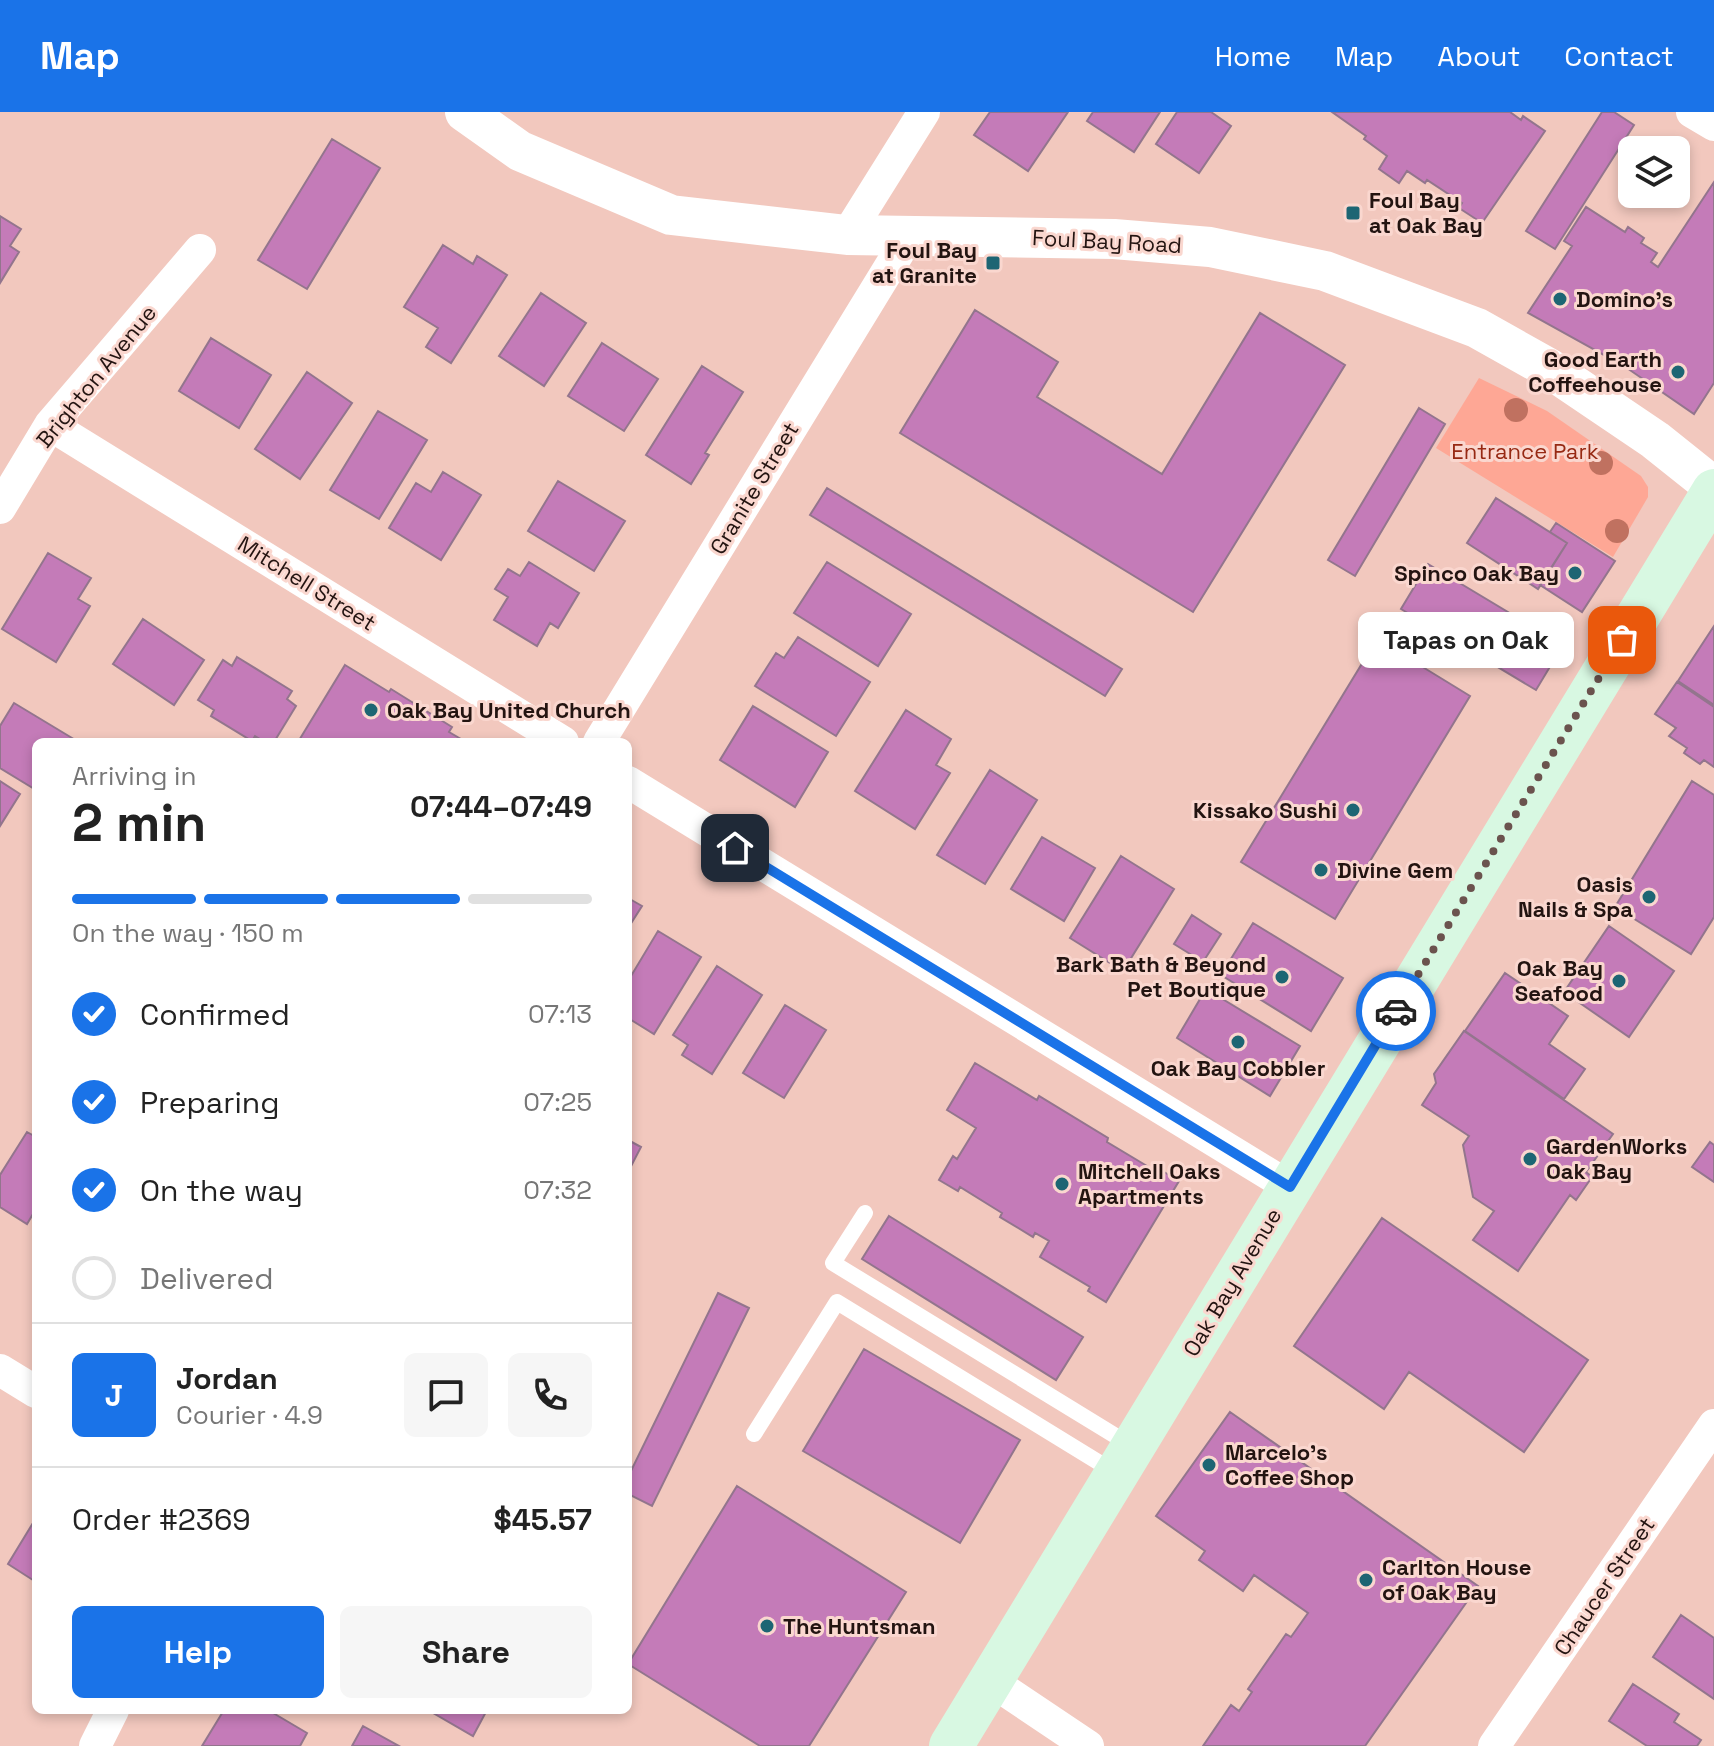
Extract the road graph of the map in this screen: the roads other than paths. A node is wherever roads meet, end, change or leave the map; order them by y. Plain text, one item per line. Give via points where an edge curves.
1 (465, 112) edge
2 (924, 112) edge
3 (1692, 112) edge
4 (1714, 125) edge
5 (910, 234) junction
6 (847, 235) junction
7 (200, 250) dead end
8 (50, 425) junction
9 (1714, 489) edge
10 (0, 508) edge
11 (557, 738) edge
12 (601, 738) edge
13 (632, 784) edge
14 (1290, 1187) junction
15 (865, 1213) dead end
16 (0, 1370) edge
17 (32, 1390) edge
18 (1714, 1425) edge
19 (754, 1434) dead end
20 (1124, 1460) junction
21 (991, 1681) junction
22 (111, 1714) edge
23 (95, 1746) edge
24 (951, 1746) edge
25 (1088, 1746) edge
26 (1494, 1746) edge

1 - 6 street, Foul Bay Road via 520,151 671,215
2 - 6 street
3 - 4 street
5 - 6 street, Foul Bay Road
5 - 9 street, Foul Bay Road via 1210,247 1325,271 1477,328 1550,369 1655,440
5 - 12 street, Granite Street
7 - 8 street, Brighton Avenue
8 - 10 street, Brighton Avenue
8 - 11 street, Mitchell Street
9 - 14 main road, Oak Bay Avenue
13 - 14 street
14 - 20 main road, Oak Bay Avenue
15 - 20 lane via 833,1263
16 - 17 street
18 - 26 street, Chaucer Street
19 - 20 lane via 837,1302
20 - 21 main road, Oak Bay Avenue
21 - 24 main road, Oak Bay Avenue
21 - 25 street
22 - 23 street

